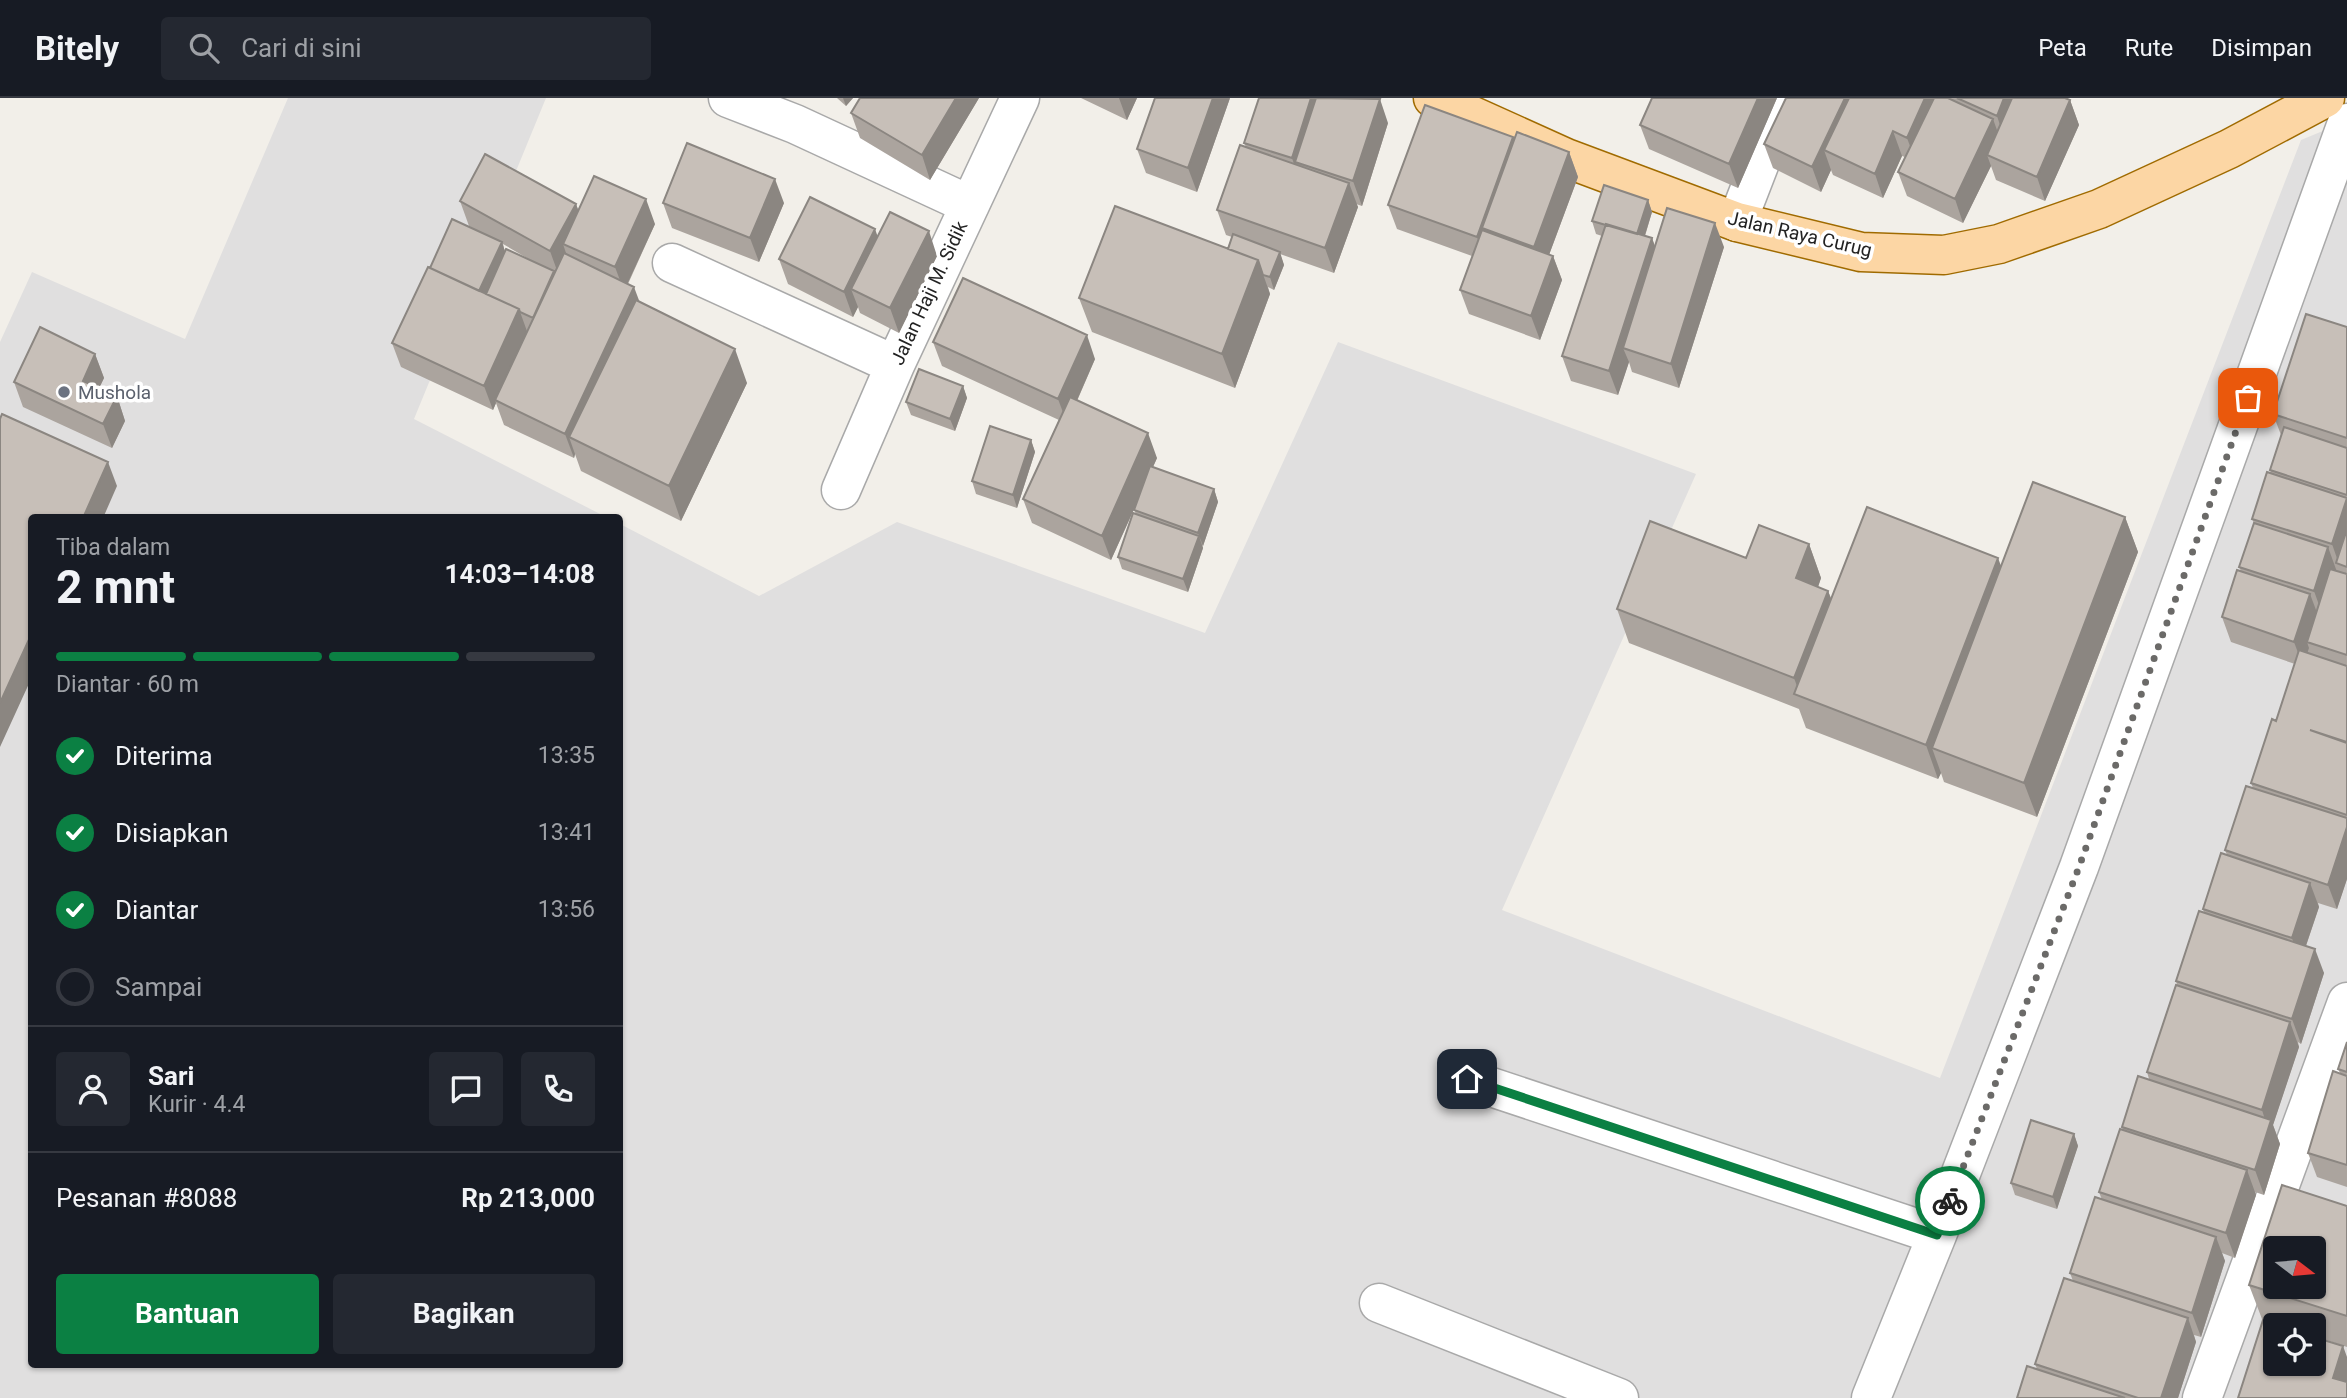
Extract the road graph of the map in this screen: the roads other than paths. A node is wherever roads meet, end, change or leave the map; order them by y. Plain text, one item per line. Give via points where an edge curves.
1 (728, 98) edge
2 (1020, 98) edge
3 (1433, 98) edge
4 (1785, 98) edge
5 (2325, 98) edge
6 (2347, 123) edge
7 (970, 205) junction
8 (1737, 222) junction
9 (672, 263) dead end
10 (894, 365) junction
11 (841, 490) dead end
12 (2347, 1002) edge
13 (1467, 1079) dead end
14 (1937, 1235) junction
15 (1379, 1303) dead end
16 (1619, 1398) edge
17 (1871, 1398) edge
18 (2202, 1398) edge

1 - 7 street
2 - 7 street, Jalan Haji M. Sidik
3 - 8 main road, Jalan Raya Curug via 1566,158
4 - 8 street
5 - 8 main road, Jalan Raya Curug via 2099,209 1999,244 1944,255 1861,252
6 - 14 street via 2079,867
7 - 10 street, Jalan Haji M. Sidik
9 - 10 street
10 - 11 street, Jalan Haji M. Sidik
12 - 18 street via 2296,1195
13 - 14 street
14 - 17 street
15 - 16 street

